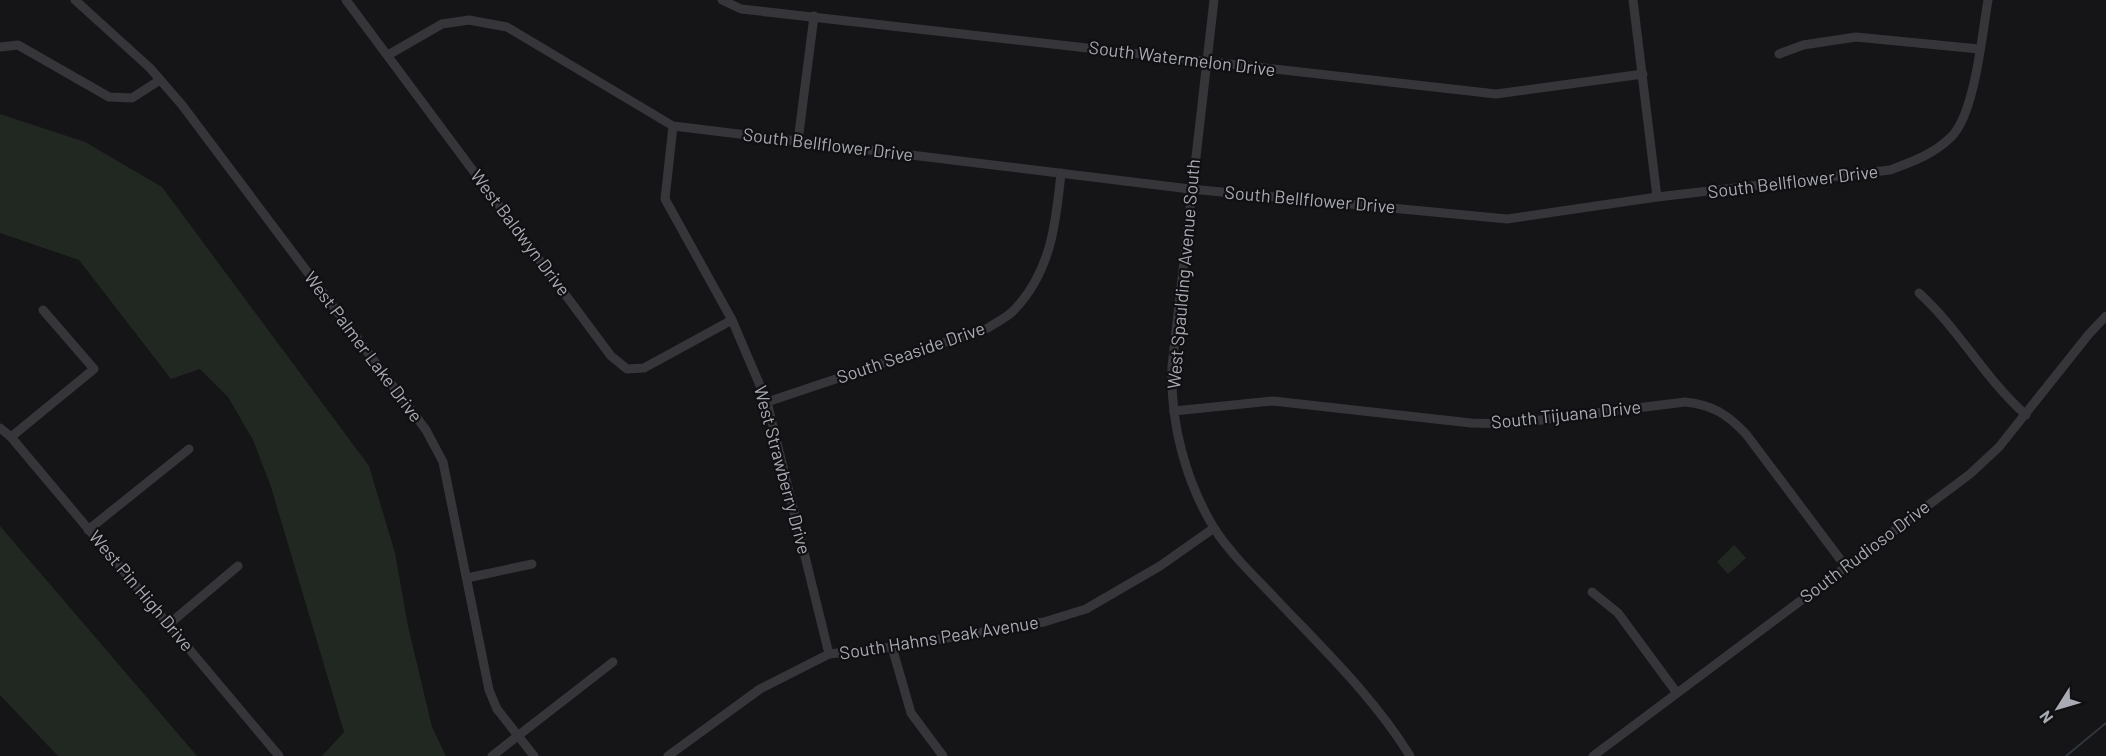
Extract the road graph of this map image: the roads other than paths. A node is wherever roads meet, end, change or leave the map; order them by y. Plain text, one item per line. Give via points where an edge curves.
1 (75, 0) edge
2 (346, 0) edge
3 (722, 0) edge
4 (1214, 0) edge
5 (1633, 0) edge
6 (1988, 0) edge
7 (814, 16) junction
8 (0, 47) edge
9 (1979, 49) junction
10 (1779, 54) dead end
11 (388, 55) junction
12 (1208, 62) junction
13 (1643, 74) junction
14 (160, 80) junction
15 (673, 126) junction
16 (798, 141) junction
17 (1061, 173) junction
18 (1190, 189) junction
19 (1657, 197) junction
20 (1919, 293) dead end
21 (43, 310) dead end
22 (2106, 316) edge
23 (732, 320) junction
24 (767, 402) junction
25 (1174, 411) junction
26 (2026, 415) junction
27 (0, 428) edge
28 (11, 437) junction
29 (189, 450) dead end
30 (1214, 528) junction
31 (88, 530) junction
32 (532, 564) dead end
33 (238, 566) dead end
34 (1846, 567) junction
35 (466, 578) junction
36 (1592, 592) dead end
37 (169, 624) junction
38 (892, 647) junction
39 (829, 654) junction
40 (613, 662) dead end
41 (1677, 693) junction
42 (518, 738) junction
43 (671, 755) edge
44 (279, 756) edge
45 (492, 756) edge
46 (534, 756) edge
47 (943, 756) edge
48 (1410, 756) edge
49 (1593, 756) edge

1 - 14 street, West Palmer Lake Drive
2 - 11 street, West Baldwyn Drive
3 - 7 street, South Watermelon Drive via 741,9
4 - 12 street, West Spaulding Avenue South
5 - 13 street
6 - 9 street, South Bellflower Drive
7 - 12 street, South Watermelon Drive
7 - 16 street
8 - 14 street via 18,45 109,97 132,98
9 - 10 street via 1856,36 1803,45
9 - 19 street, South Bellflower Drive via 1968,109 1952,136 1926,155 1890,170
11 - 15 street, South Bellflower Drive via 442,24 469,20 507,27
11 - 23 street, West Baldwyn Drive via 611,356 627,369 644,368
12 - 13 street, South Watermelon Drive via 1496,94
12 - 18 street, West Spaulding Avenue South
13 - 19 street
14 - 35 street, West Palmer Lake Drive via 426,430 443,462
15 - 16 street, South Bellflower Drive
15 - 23 street, West Strawberry Drive via 666,199
16 - 17 street, South Bellflower Drive
17 - 18 street, South Bellflower Drive
17 - 24 street, South Seaside Drive via 1055,233 1036,281 1014,310 988,328
18 - 19 street, South Bellflower Drive via 1507,219
18 - 25 street, West Spaulding Avenue South via 1172,366
20 - 26 street via 2002,394
21 - 28 street via 94,369
22 - 26 street, South Rudioso Drive
23 - 24 street, West Strawberry Drive
24 - 39 street, West Strawberry Drive
25 - 30 street, West Spaulding Avenue South via 1186,466
25 - 34 street, South Tijuana Drive via 1273,401 1509,424 1685,402 1702,404 1729,416 1746,434
26 - 34 street, South Rudioso Drive via 1970,474
27 - 28 street, West Pin High Drive
28 - 31 street, West Pin High Drive
29 - 31 street
30 - 38 street, South Hahns Peak Avenue via 1152,571 1086,609 1044,622
30 - 48 street, West Spaulding Avenue South via 1376,708
31 - 37 street, West Pin High Drive
32 - 35 street
33 - 37 street
34 - 41 street, South Rudioso Drive
35 - 42 street, West Palmer Lake Drive via 489,690
36 - 41 street via 1618,613
37 - 44 street, West Pin High Drive
38 - 39 street, South Hahns Peak Avenue
38 - 47 street via 911,713
39 - 43 street, South Hahns Peak Avenue via 760,688
40 - 42 street
41 - 49 street, South Rudioso Drive
42 - 45 street
42 - 46 street, West Palmer Lake Drive

